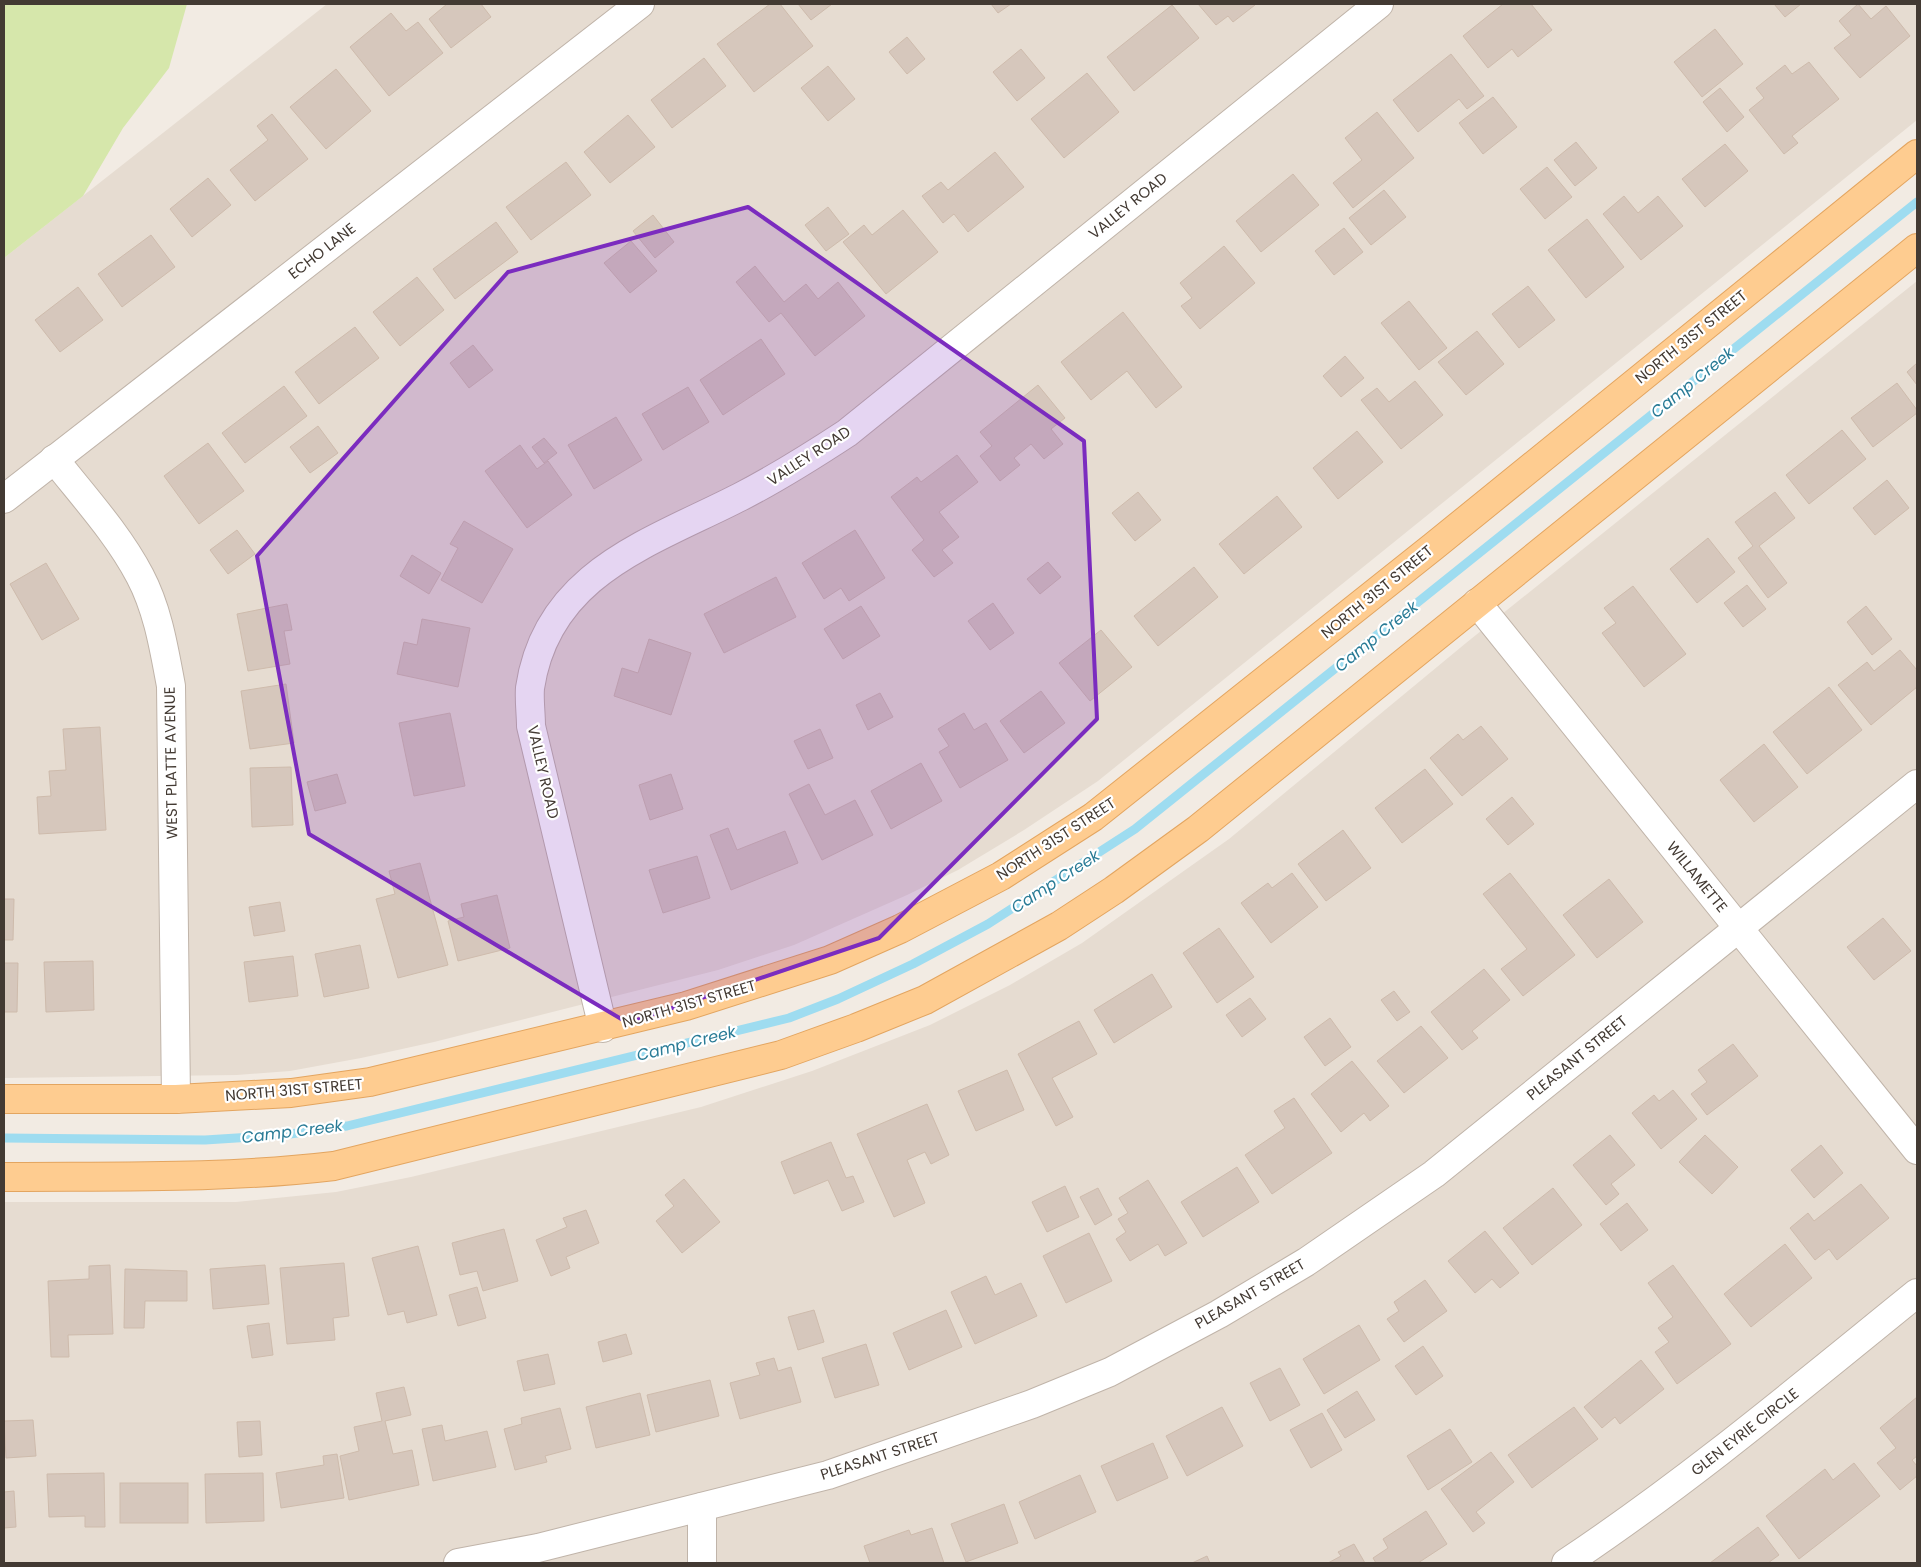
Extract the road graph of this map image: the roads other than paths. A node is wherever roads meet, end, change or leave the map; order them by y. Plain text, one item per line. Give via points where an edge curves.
1 (640, 4) edge
2 (1379, 4) edge
3 (1917, 154) edge
4 (1917, 248) edge
5 (54, 459) junction
6 (4, 499) edge
7 (1477, 603) junction
8 (1917, 784) edge
9 (1738, 927) junction
10 (603, 1028) junction
11 (4, 1099) edge
12 (176, 1099) junction
13 (1917, 1150) edge
14 (4, 1177) edge
15 (1917, 1293) edge
16 (702, 1507) junction
17 (458, 1563) edge
18 (702, 1563) edge
19 (1566, 1563) edge

1 - 5 street, ECHO LANE
2 - 10 street, VALLEY ROAD via 847,433 786,473 641,545 595,574 570,598 551,624 538,656 530,690 531,726
3 - 10 main road, NORTH 31ST STREET via 1442,540 1093,817 1002,876 830,960 752,987
4 - 7 main road
5 - 6 street, ECHO LANE
5 - 12 street, WEST PLATTE AVENUE via 114,534 140,577 162,633 171,686
7 - 9 street, WILLAMETTE
7 - 14 main road via 1198,829 1114,890 1051,930 925,1000 856,1028 781,1055 334,1166 217,1176
8 - 9 street, PLEASANT STREET
9 - 13 street, WILLAMETTE
9 - 16 street, PLEASANT STREET via 1434,1174 1306,1262 1219,1314 1110,1372 1032,1404 828,1475
10 - 12 main road, NORTH 31ST STREET via 370,1082 291,1093
11 - 12 main road, NORTH 31ST STREET
15 - 19 street, GLEN EYRIE CIRCLE via 1735,1441 1628,1522
16 - 17 street, PLEASANT STREET via 538,1548
16 - 18 street

